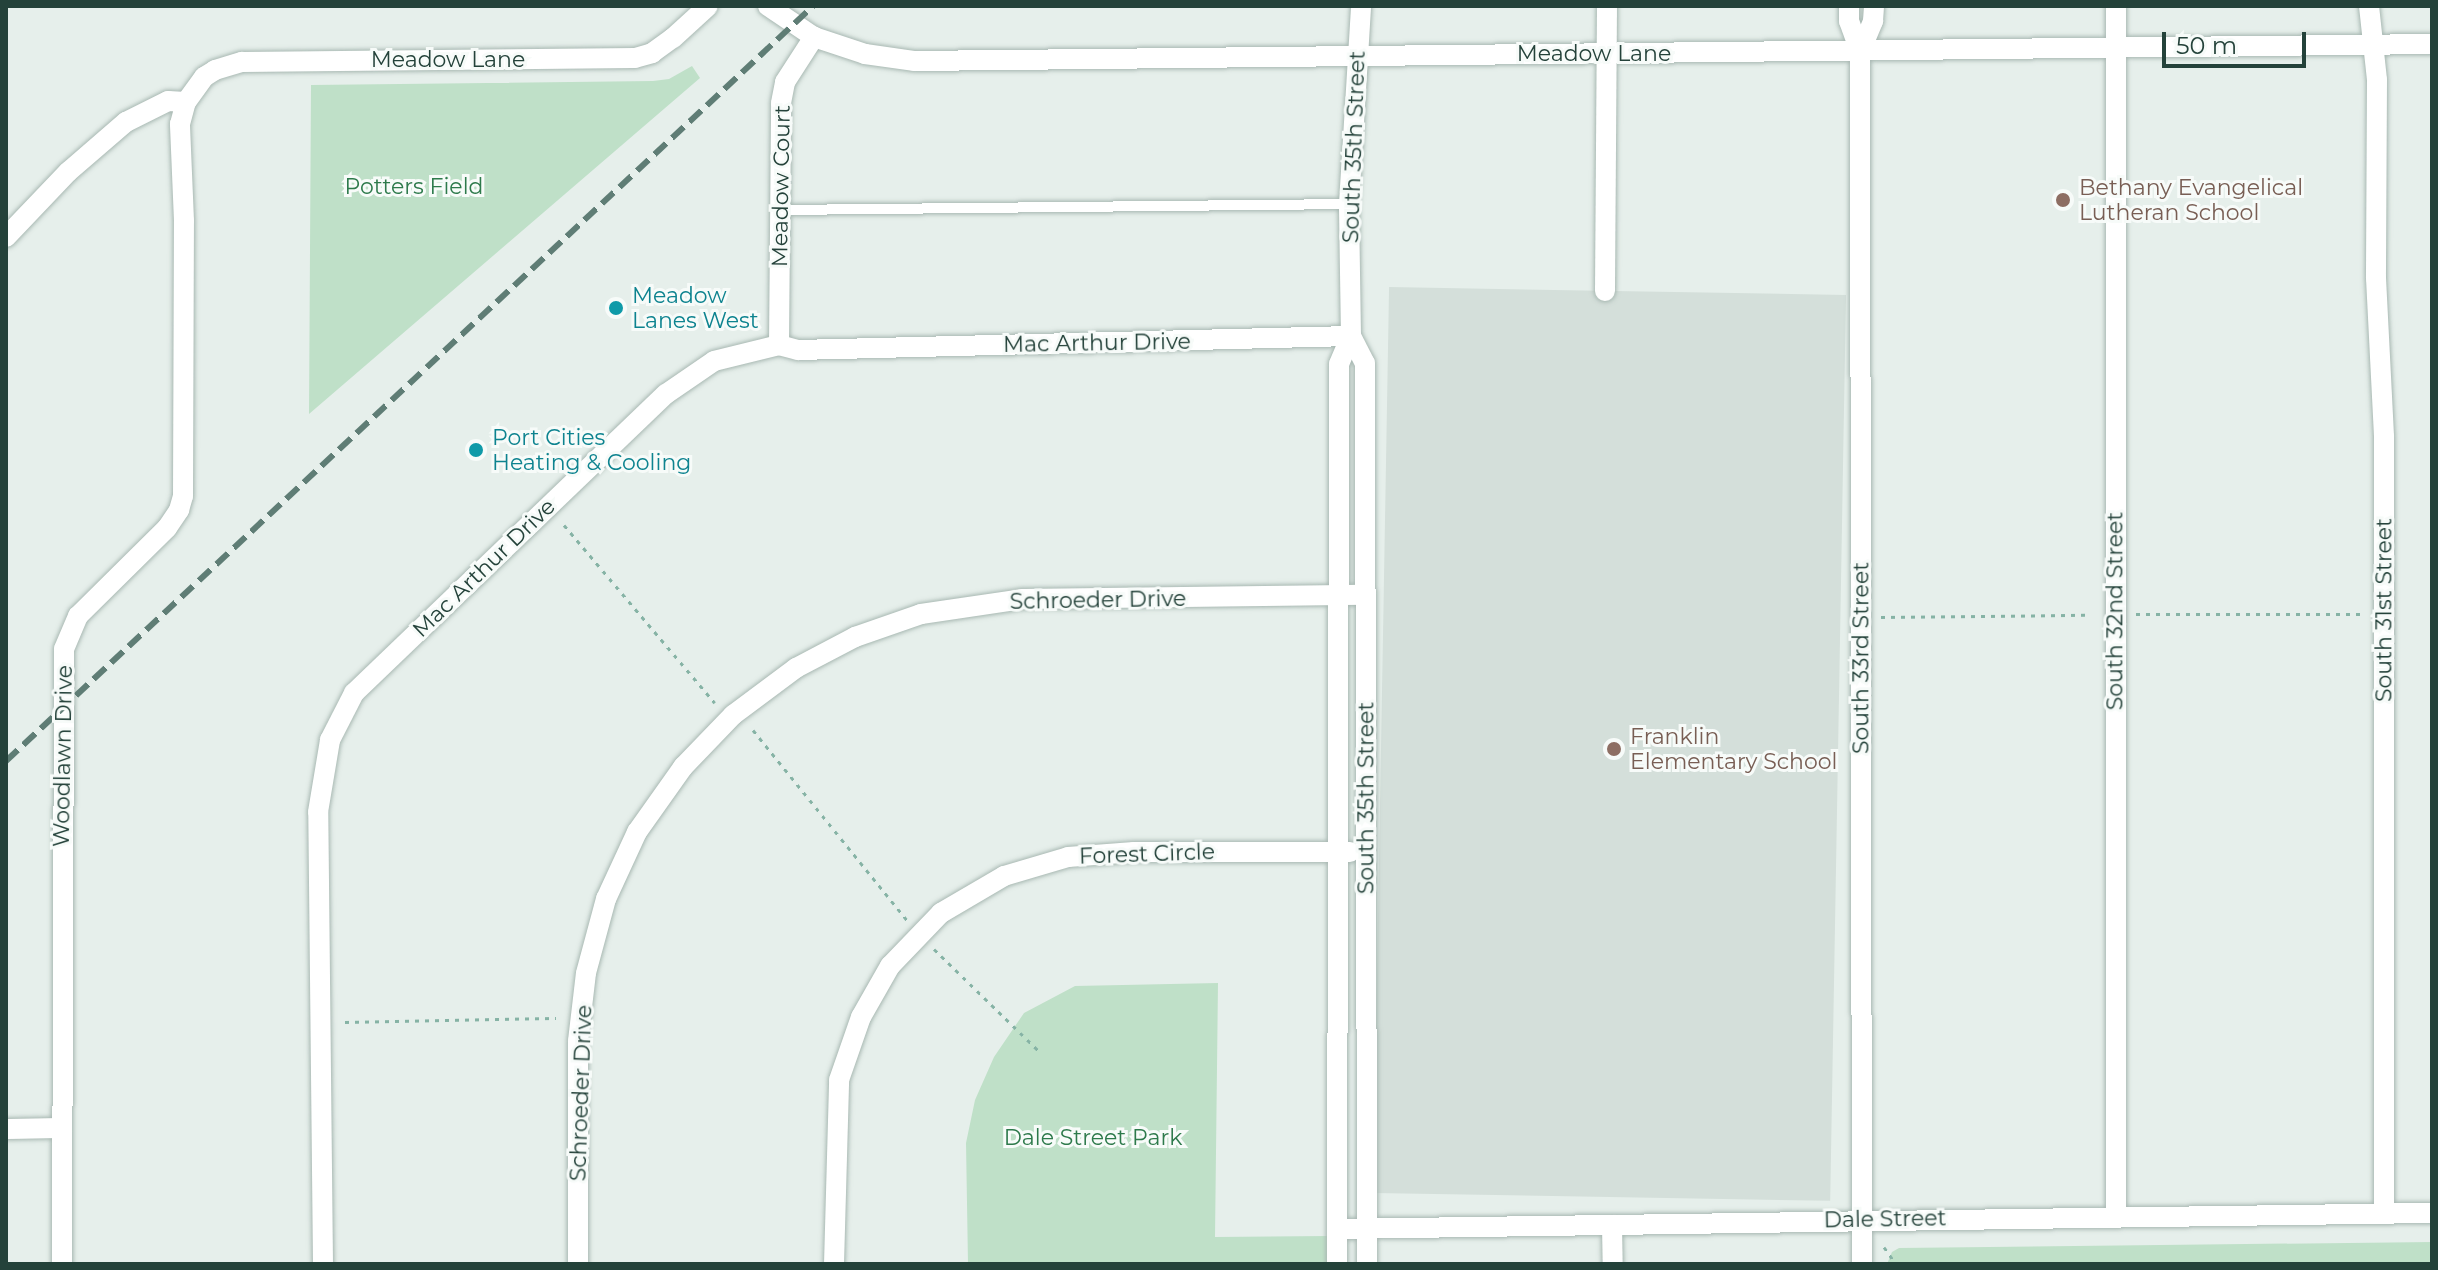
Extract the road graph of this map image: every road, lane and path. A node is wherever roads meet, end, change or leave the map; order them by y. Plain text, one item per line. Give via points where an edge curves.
1 (708, 6) edge
2 (768, 6) edge
3 (1361, 6) edge
4 (1607, 6) edge
5 (1849, 6) edge
6 (1874, 6) edge
7 (2116, 6) edge
8 (2369, 6) edge
9 (814, 37) junction
10 (2432, 44) edge
11 (2371, 46) junction
12 (2115, 49) junction
13 (1860, 52) junction
14 (1606, 53) junction
15 (1356, 56) junction
16 (186, 102) junction
17 (1349, 204) junction
18 (780, 210) junction
19 (6, 237) edge
20 (1605, 291) dead end
21 (1351, 336) junction
22 (779, 345) junction
23 (564, 525) dead end
24 (1365, 595) junction
25 (1338, 597) junction
26 (2132, 614) dead end
27 (2360, 614) dead end
28 (2085, 615) dead end
29 (1881, 617) dead end
30 (715, 703) dead end
31 (753, 730) dead end
32 (1338, 852) junction
33 (1366, 852) junction
34 (919, 935) junction
35 (556, 1018) dead end
36 (345, 1022) dead end
37 (1038, 1050) dead end
38 (62, 1128) junction
39 (6, 1129) edge
40 (2432, 1213) edge
41 (2384, 1214) junction
42 (2116, 1217) junction
43 (1862, 1219) junction
44 (1612, 1225) junction
45 (1366, 1228) junction
46 (1337, 1229) junction
47 (1884, 1247) dead end
48 (62, 1264) edge
49 (323, 1264) edge
50 (578, 1264) edge
51 (834, 1264) edge
52 (1337, 1264) edge
53 (1367, 1264) edge
54 (1613, 1264) edge
55 (1862, 1264) edge
56 (1896, 1264) edge

1 - 16 street, Meadow Lane via 652,53 635,58 242,62 204,77
2 - 9 street, Meadow Lane
3 - 15 street, South 35th Street
4 - 14 street
5 - 13 street
6 - 13 street
7 - 12 street, South 32nd Street
8 - 11 street, South 31st Street
9 - 15 street, Meadow Lane via 865,54 914,61
9 - 18 street, Meadow Court via 785,82
10 - 11 street, Meadow Lane
11 - 12 street, Meadow Lane
11 - 41 street, South 31st Street via 2377,80 2376,278 2384,437
12 - 13 street, Meadow Lane
12 - 42 street, South 32nd Street
13 - 14 street, Meadow Lane
13 - 43 street, South 33rd Street
14 - 15 street, Meadow Lane
14 - 20 street
15 - 17 street, South 35th Street
16 - 19 street via 168,101 126,122 68,172
16 - 38 street, Woodlawn Drive via 180,124 183,496 167,528 78,616 64,649
17 - 18 lane
17 - 21 street, South 35th Street
18 - 22 street, Meadow Court
21 - 22 street, Mac Arthur Drive via 798,350
21 - 24 street, South 35th Street via 1365,363
21 - 25 street, South 35th Street via 1339,364
22 - 49 street, Mac Arthur Drive via 714,361 666,394 354,693 330,740 318,812
23 - 30 path
24 - 25 street, Schroeder Drive
24 - 33 street, South 35th Street
25 - 32 street, South 35th Street
25 - 50 street, Schroeder Drive via 1022,599 921,614 855,637 796,668 733,715 683,767 637,832 606,899 586,973 578,1041
26 - 27 path
28 - 29 path
31 - 34 path
32 - 33 street, Forest Circle
32 - 34 street, Forest Circle via 1068,857 1004,876 941,913
32 - 46 street, South 35th Street
33 - 45 street, South 35th Street
34 - 37 path
34 - 51 street, Forest Circle via 890,966 861,1017 839,1080
35 - 36 path
38 - 39 street
38 - 48 street, Woodlawn Drive
40 - 41 street, Dale Street
41 - 42 street, Dale Street
42 - 43 street, Dale Street
43 - 44 street, Dale Street
43 - 55 street, South 33rd Street
44 - 45 street, Dale Street
44 - 54 street
45 - 46 street, Dale Street
45 - 53 street, South 35th Street
46 - 52 street, South 35th Street
47 - 56 path

